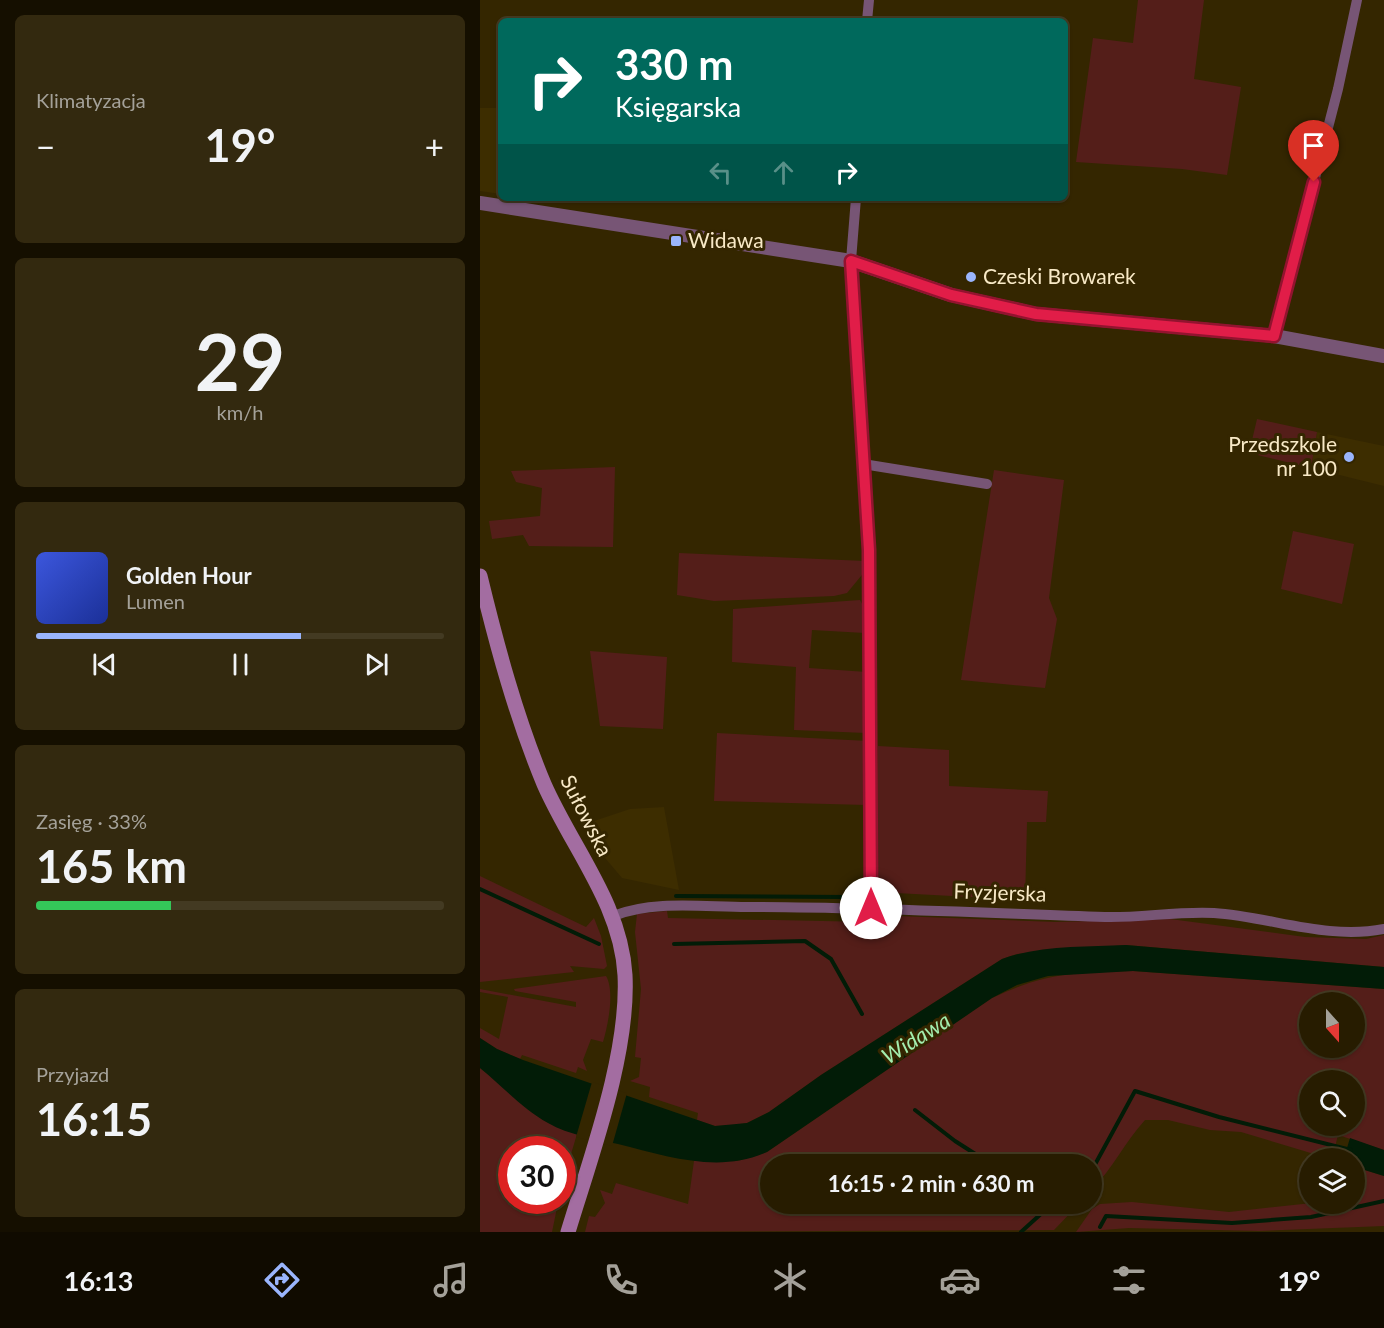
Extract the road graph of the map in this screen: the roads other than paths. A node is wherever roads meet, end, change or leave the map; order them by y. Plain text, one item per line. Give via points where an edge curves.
1 (869, 0) edge
2 (1357, 0) edge
3 (867, 18) edge
4 (856, 201) edge
5 (480, 203) edge
6 (851, 261) junction
7 (1274, 336) junction
8 (1384, 356) edge
9 (863, 464) junction
10 (987, 484) dead end
11 (480, 576) edge
12 (871, 908) junction
13 (613, 916) junction
14 (1384, 929) edge
15 (568, 1232) edge

1 - 3 street
2 - 7 street
4 - 6 street
5 - 6 street
6 - 7 street via 951,295 1036,314
6 - 9 street
7 - 8 street
9 - 10 street
9 - 12 street via 869,550
11 - 13 main road, Sułowska via 528,742 562,821
12 - 13 street, Fryzjerska via 649,907
12 - 14 street, Fryzjerska via 1108,917 1213,913 1333,933
13 - 15 main road, Sułowska via 623,961 625,999 612,1079

